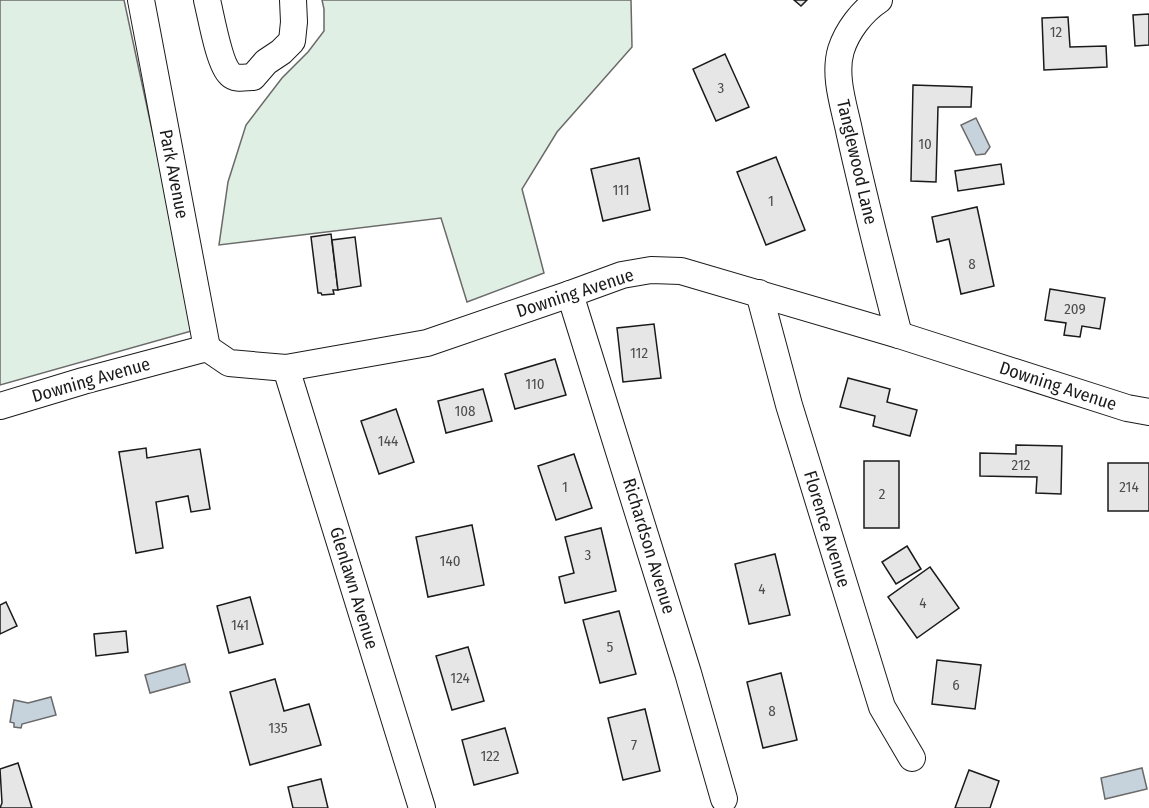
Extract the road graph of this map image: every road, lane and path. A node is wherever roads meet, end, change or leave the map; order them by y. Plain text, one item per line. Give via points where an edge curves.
1 (207, 0) edge
2 (293, 0) edge
3 (879, 0) edge
4 (148, 2) edge
5 (759, 293) junction
6 (570, 294) junction
7 (899, 335) junction
8 (207, 348) junction
9 (286, 368) junction
10 (0, 406) edge
11 (1149, 412) edge
12 (912, 758) dead end
13 (724, 799) dead end
14 (422, 808) edge

1 - 2 street via 222,60 230,74 238,78 253,77 292,41
3 - 7 street, Tanglewood Lane via 854,26 841,51 839,81
4 - 8 street, Park Avenue
5 - 6 street, Downing Avenue via 681,271 651,270 622,274
5 - 7 street, Downing Avenue
5 - 12 street, Florence Avenue via 789,405 882,707
6 - 9 street, Downing Avenue via 428,343
6 - 13 street, Richardson Avenue
7 - 11 street, Downing Avenue
8 - 9 street, Downing Avenue via 229,363
8 - 10 street, Downing Avenue
9 - 14 street, Glenlawn Avenue

